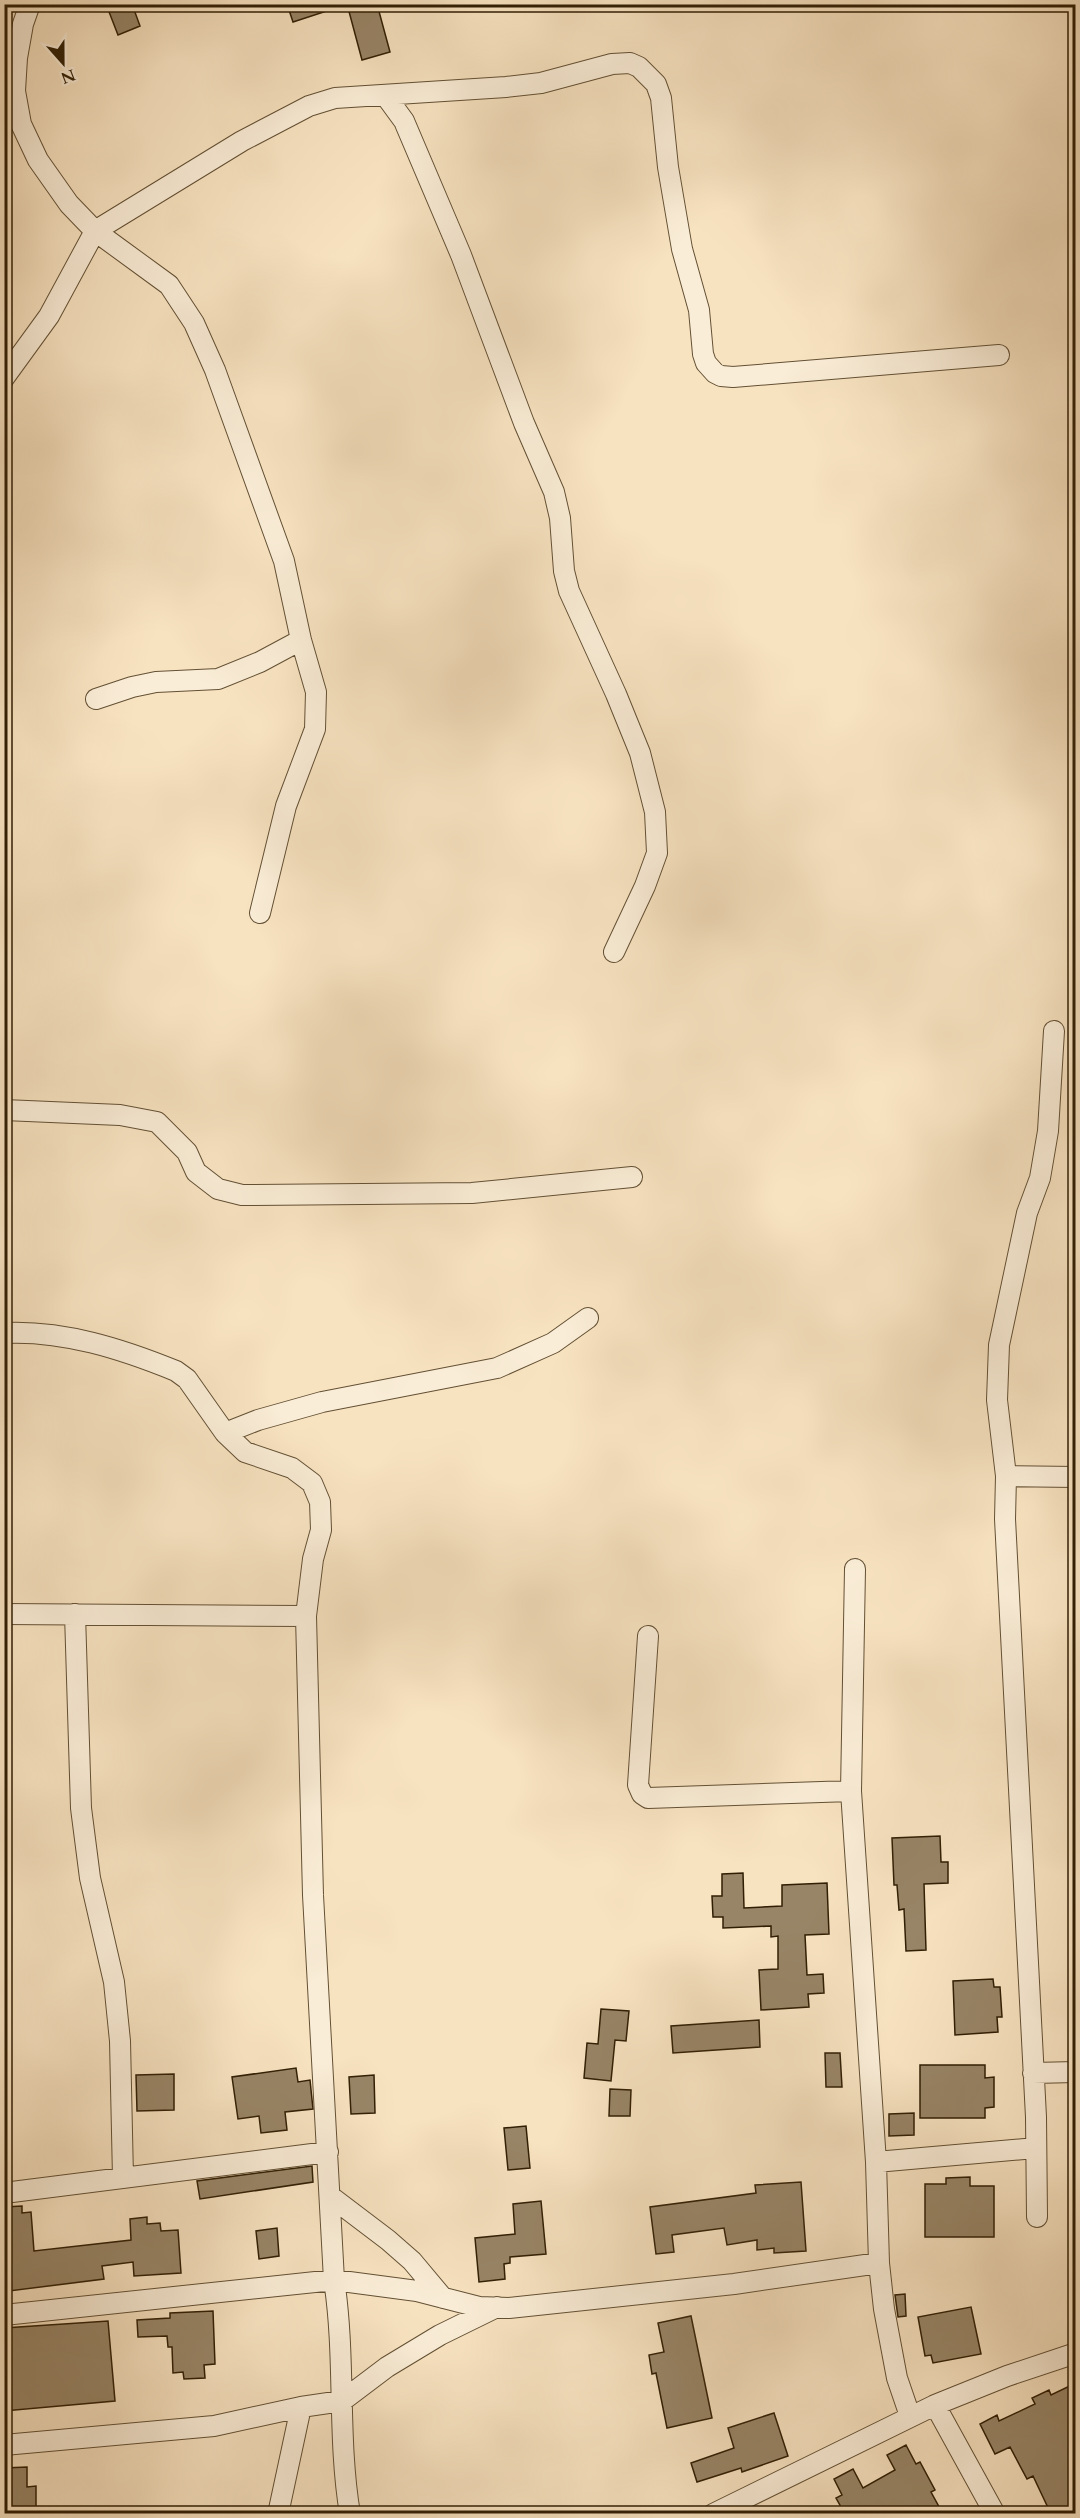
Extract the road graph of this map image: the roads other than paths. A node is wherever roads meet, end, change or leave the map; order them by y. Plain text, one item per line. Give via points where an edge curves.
1 (30, 4) edge
2 (385, 95) junction
3 (95, 231) junction
4 (999, 355) dead end
5 (4, 378) edge
6 (301, 640) junction
7 (96, 699) dead end
8 (260, 913) dead end
9 (614, 952) dead end
10 (1054, 1031) dead end
11 (4, 1110) edge
12 (632, 1177) dead end
13 (588, 1318) dead end
14 (4, 1334) edge
15 (225, 1433) junction
16 (1006, 1476) junction
17 (1076, 1477) edge
18 (855, 1569) dead end
19 (4, 1614) edge
20 (75, 1614) junction
21 (306, 1616) junction
22 (648, 1636) dead end
23 (851, 1791) junction
24 (1076, 2072) edge
25 (1033, 2073) junction
26 (1036, 2148) junction
27 (328, 2152) junction
28 (876, 2162) junction
29 (123, 2178) junction
30 (4, 2193) edge
31 (330, 2196) junction
32 (1037, 2217) dead end
33 (879, 2263) junction
34 (334, 2280) junction
35 (443, 2298) junction
36 (497, 2307) junction
37 (4, 2315) edge
38 (1076, 2353) edge
39 (342, 2401) junction
40 (935, 2405) junction
41 (301, 2407) junction
42 (910, 2416) junction
43 (4, 2445) edge
44 (278, 2514) edge
45 (350, 2514) edge
46 (713, 2514) edge
47 (995, 2514) edge

1 - 3 street via 22,24 17,58 15,91 21,124 38,160 69,204
2 - 3 street via 335,98 309,106 242,141
2 - 4 street via 541,83 612,64 630,63 646,73 661,98 668,167 682,249 700,318 703,354 706,363 721,376
2 - 9 street via 404,121 554,492 569,591 640,753 656,812 657,853
3 - 5 street via 49,316
3 - 6 street via 169,285 194,323 285,561
6 - 7 street via 218,679 156,682
6 - 8 street via 316,692 315,729 286,806
10 - 16 street via 1048,1131 1040,1178 1027,1213 999,1345 998,1400
11 - 12 street via 120,1115 157,1122 187,1152 196,1172 218,1189 242,1196 472,1194
13 - 15 street via 553,1343 497,1368 322,1402
14 - 15 street via 25,1332 71,1338 176,1371 187,1379
15 - 21 street via 244,1452 292,1468 312,1483 320,1502 321,1530 312,1559
16 - 17 street
16 - 25 street via 1012,1681
18 - 23 street
19 - 20 street
20 - 21 street
20 - 29 street via 81,1808 90,1878 114,1982 120,2041
21 - 27 street via 313,1894
22 - 23 street via 638,1785 642,1794 648,1798
23 - 28 street
24 - 25 street
25 - 26 street
26 - 28 street
26 - 32 street
27 - 29 street
27 - 31 street
28 - 33 street
29 - 30 street
31 - 34 street
31 - 35 street via 412,2260
33 - 36 street via 734,2284
33 - 42 street via 897,2378
34 - 35 street
34 - 37 street
34 - 39 street via 340,2320
35 - 36 street
36 - 39 street via 396,2362
38 - 40 street
39 - 41 street
39 - 45 street via 344,2475
40 - 42 street
40 - 47 street
41 - 43 street via 214,2426
41 - 44 street
42 - 46 street

